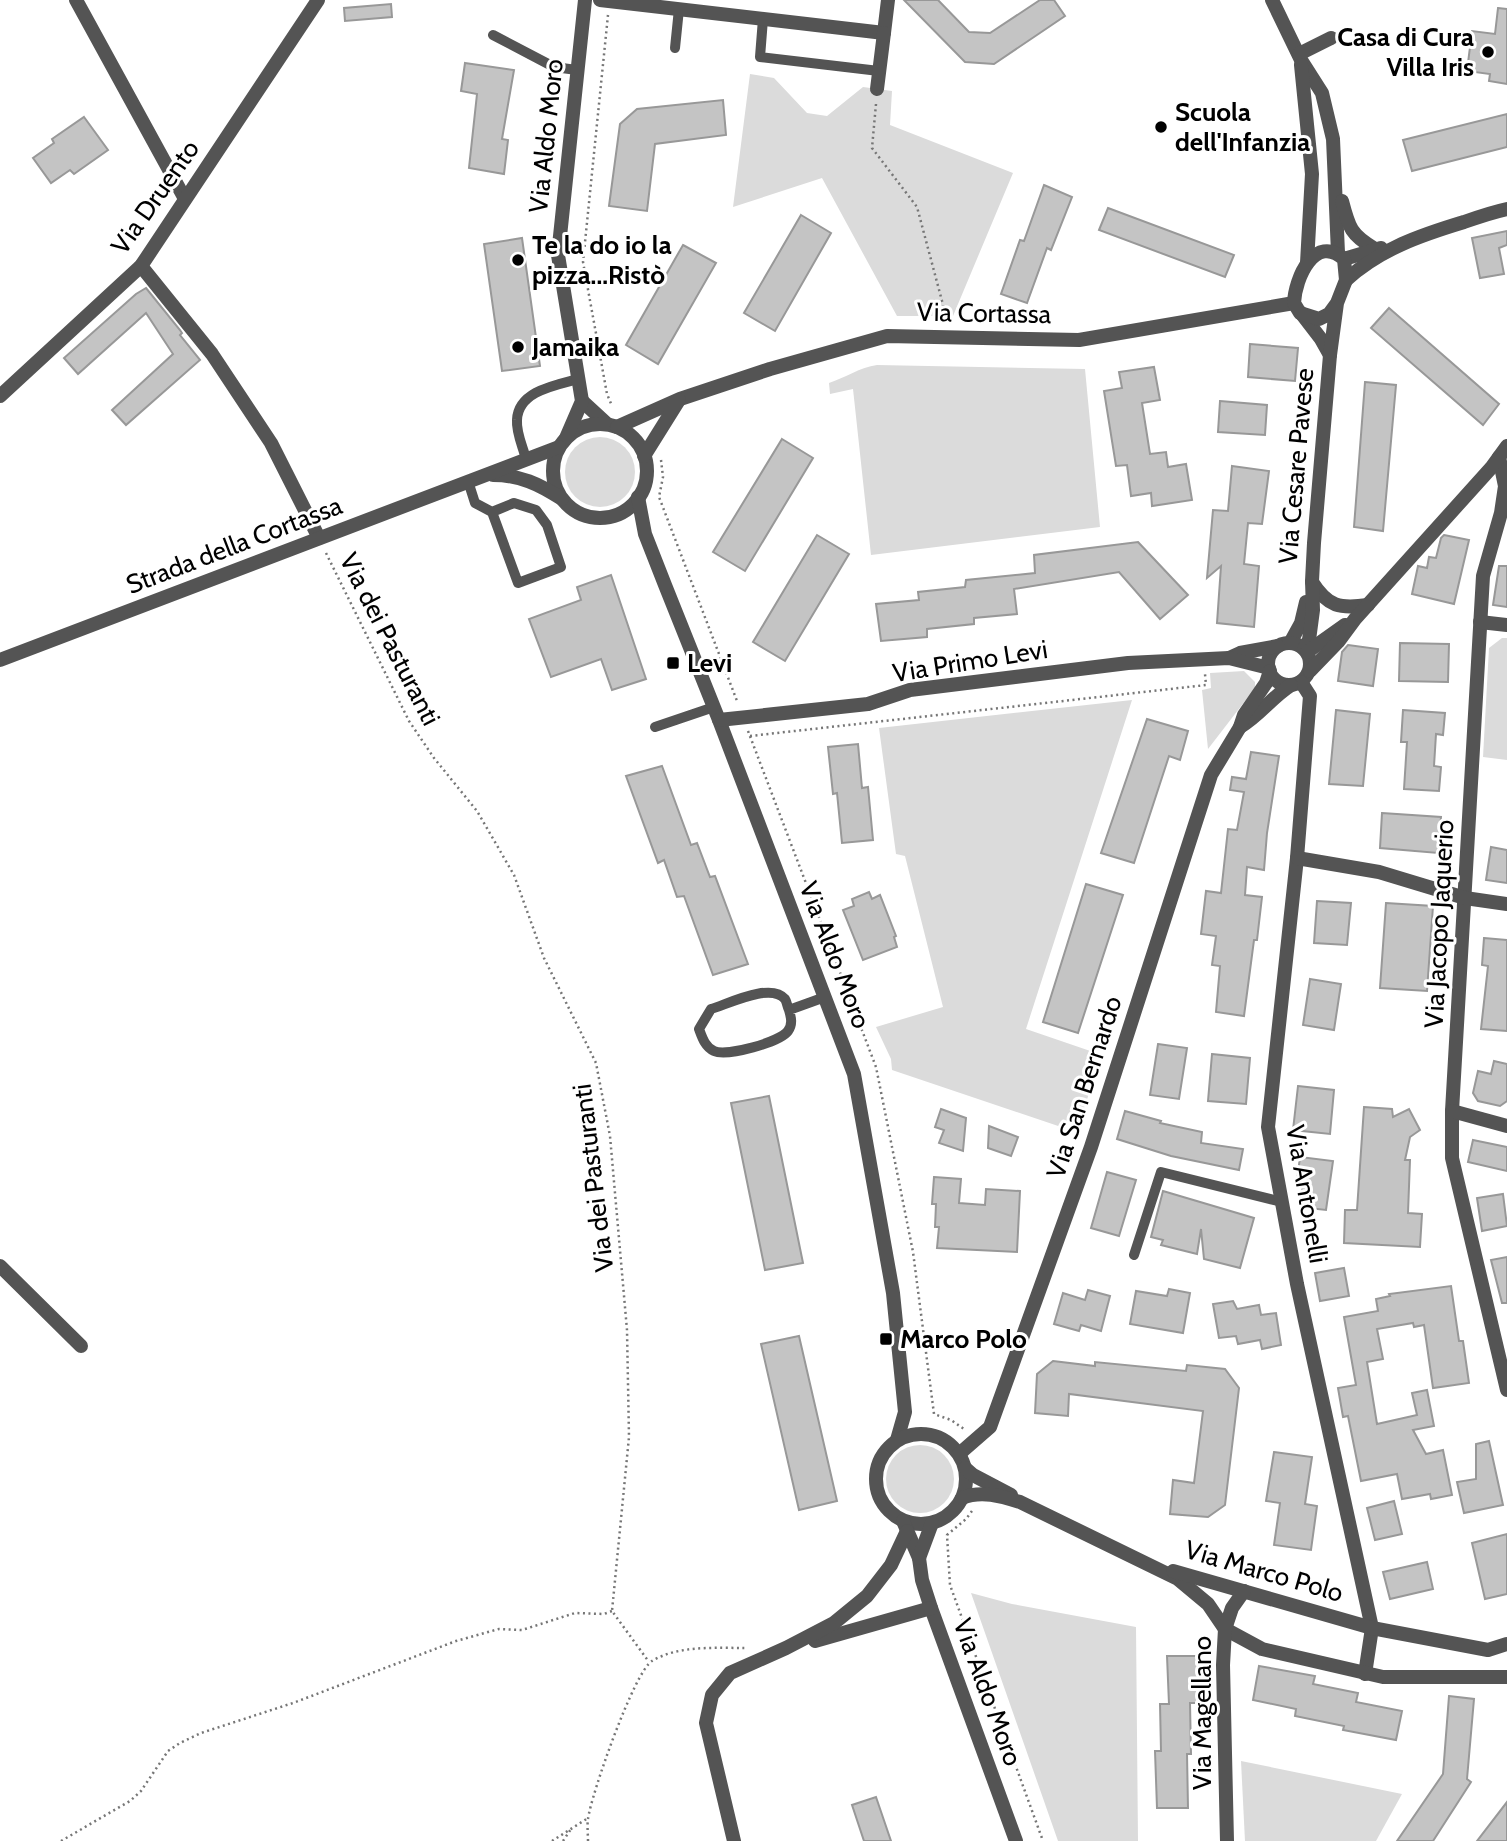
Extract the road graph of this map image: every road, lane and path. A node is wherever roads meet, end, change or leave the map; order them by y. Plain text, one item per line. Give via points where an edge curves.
1 (76, 0) edge
2 (318, 0) edge
3 (585, 0) edge
4 (600, 0) edge
5 (888, 0) edge
6 (1272, 0) edge
7 (610, 1) edge
8 (679, 9) junction
9 (763, 19) junction
10 (884, 33) junction
11 (492, 36) dead end
12 (1331, 38) dead end
13 (675, 48) dead end
14 (1300, 57) junction
15 (577, 70) junction
16 (879, 71) junction
17 (877, 89) joint
18 (1335, 173) junction
19 (185, 199) junction
20 (1507, 209) edge
21 (1396, 246) junction
22 (1376, 248) junction
23 (1341, 256) junction
24 (1307, 263) junction
25 (141, 265) junction
26 (1346, 281) junction
27 (1337, 303) junction
28 (1297, 308) junction
29 (946, 316) dead end
30 (1330, 355) junction
31 (578, 379) junction
32 (0, 396) edge
33 (680, 399) junction
34 (582, 401) junction
35 (633, 419) junction
36 (612, 426) junction
37 (563, 442) junction
38 (1503, 452) edge
39 (644, 456) junction
40 (526, 459) junction
41 (485, 474) junction
42 (468, 481) junction
43 (638, 497) junction
44 (562, 499) junction
45 (492, 512) junction
46 (619, 514) junction
47 (645, 534) junction
48 (319, 538) junction
49 (1312, 581) junction
50 (1369, 605) junction
51 (1355, 619) junction
52 (1480, 622) junction
53 (1507, 625) edge
54 (1295, 648) junction
55 (1229, 658) junction
56 (1205, 659) junction
57 (0, 660) edge
58 (1269, 669) junction
59 (1300, 679) junction
60 (717, 714) junction
61 (655, 727) dead end
62 (1240, 727) junction
63 (750, 736) dead end
64 (1297, 858) junction
65 (1465, 898) junction
66 (1507, 904) edge
67 (825, 997) junction
68 (789, 1010) junction
69 (1452, 1111) junction
70 (1507, 1126) edge
71 (1282, 1202) junction
72 (1134, 1255) dead end
73 (0, 1266) edge
74 (81, 1346) dead end
75 (1507, 1390) edge
76 (905, 1412) junction
77 (924, 1433) junction
78 (897, 1440) junction
79 (962, 1461) junction
80 (979, 1495) junction
81 (962, 1498) junction
82 (1020, 1502) junction
83 (932, 1522) junction
84 (905, 1526) junction
85 (919, 1558) junction
86 (1142, 1562) junction
87 (1244, 1591) junction
88 (932, 1608) junction
89 (612, 1611) junction
90 (1372, 1628) junction
91 (1225, 1629) junction
92 (1507, 1644) edge
93 (749, 1648) dead end
94 (786, 1648) junction
95 (649, 1662) junction
96 (1365, 1674) junction
97 (1507, 1677) edge
98 (588, 1818) junction
99 (571, 1829) junction
100 (61, 1841) edge
101 (552, 1841) edge
102 (563, 1841) edge
103 (588, 1841) edge
104 (734, 1841) edge
105 (1016, 1841) edge
106 (1043, 1841) edge
107 (1227, 1841) edge

1 - 19 street
2 - 19 street, Via Druento
3 - 15 street, Via Aldo Moro
4 - 7 street
5 - 10 street
6 - 14 street, Via Cesare Pavese
7 - 8 street
7 - 35 path via 583,262 607,394 613,407
8 - 9 street
8 - 13 lane
9 - 10 street
9 - 16 lane via 760,57
10 - 16 street
11 - 15 lane via 554,67
12 - 14 street
14 - 18 street, Via Cesare Pavese via 1322,93
14 - 24 street, Via Cesare Pavese via 1312,174
15 - 31 street, Via Aldo Moro via 558,255
16 - 17 street
17 - 29 path via 872,148 917,207
18 - 22 street via 1351,230
18 - 23 street, Via Cesare Pavese
19 - 25 street, Via Druento
20 - 21 street
21 - 22 street
21 - 26 street
22 - 23 street
23 - 24 street via 1326,250 1315,253
23 - 26 street, Via Cesare Pavese
24 - 28 street, Via Cesare Pavese
25 - 32 street, Via Druento
25 - 48 street via 212,354 271,443
26 - 27 street, Via Cesare Pavese
27 - 28 street via 1319,319
27 - 30 street, Via Cesare Pavese
28 - 30 street, Via Cesare Pavese
28 - 33 street, Via Cortassa via 1079,340 887,336
30 - 49 street, Via Cesare Pavese
31 - 34 street, Via Aldo Moro
31 - 40 lane via 545,388 519,408 517,421
33 - 35 street, Via Cortassa
33 - 39 street
34 - 36 street
34 - 37 street
35 - 36 street, Via Cortassa
36 - 37 street via 585,426
36 - 39 street via 629,434
37 - 40 street, Strada della Cortassa
37 - 44 street via 552,473
38 - 50 street
38 - 52 street, Via Jacopo Jaquerio via 1505,486 1483,576
39 - 43 street via 647,469
40 - 41 street, Strada della Cortassa
41 - 42 street, Strada della Cortassa
41 - 44 street via 527,479
42 - 45 lane via 475,503
42 - 48 street, Strada della Cortassa
43 - 46 street
43 - 47 street, Via Aldo Moro
44 - 46 street via 588,516
45 - 45 lane via 518,583 561,567 547,525 536,510 514,503
46 - 47 street
47 - 60 street, Via Aldo Moro
48 - 57 street, Strada della Cortassa
48 - 89 path, Via dei Pasturanti via 409,720 477,811 514,875 544,958 597,1063 610,1136 627,1330 629,1437
49 - 50 street via 1333,604 1348,608
49 - 54 street, Via Cesare Pavese via 1309,640
50 - 51 street
51 - 54 street
51 - 59 street, Via San Bernardo
52 - 53 street
52 - 65 street, Via Jacopo Jaquerio
54 - 55 street, Via Primo Levi
54 - 58 street via 1270,654
54 - 59 street via 1311,664
55 - 56 street, Via Primo Levi
55 - 58 street, Via Primo Levi
56 - 60 street, Via Primo Levi via 1128,663 910,690 868,705
56 - 63 path via 1206,685
58 - 59 street via 1275,680
58 - 62 street, Via San Bernardo
59 - 62 street, Via San Bernardo
59 - 64 street, Via Antonelli via 1310,696
60 - 61 lane
60 - 67 street, Via Aldo Moro
62 - 79 street, Via San Bernardo via 1210,775 1091,1147 990,1427
64 - 65 street via 1379,872
64 - 71 street, Via Antonelli via 1268,1127
65 - 66 street
65 - 69 street, Via Jacopo Jaquerio
67 - 68 lane
67 - 76 street, Via Aldo Moro via 854,1074 893,1293
68 - 68 lane via 784,999 765,992 711,1009 699,1028 704,1042 715,1052 730,1054 789,1031
69 - 70 street
69 - 75 street, Via Jacopo Jaquerio via 1452,1158
71 - 72 lane via 1161,1172
71 - 90 street, Via Antonelli
73 - 74 street
76 - 77 street
76 - 78 street, Via Aldo Moro
77 - 78 street
77 - 79 street via 950,1444
78 - 84 street via 882,1455 875,1475 882,1502
79 - 81 street via 966,1483
79 - 82 street, Via Marco Polo via 973,1475
80 - 81 street, Via Marco Polo
80 - 82 street, Via Marco Polo
80 - 106 path via 966,1520 947,1535 950,1585
81 - 83 street via 944,1518
82 - 86 street, Via Marco Polo
83 - 84 street
83 - 85 street
84 - 85 street, Via Aldo Moro
84 - 94 street via 891,1565 867,1596 834,1623
85 - 88 street, Via Aldo Moro
86 - 87 street, Via Marco Polo
86 - 91 street, Via Marco Polo via 1178,1579 1208,1604
87 - 90 street, Via Marco Polo
87 - 91 street, Via Magellano
88 - 94 street
88 - 105 street, Via Aldo Moro
89 - 95 path
89 - 100 path via 575,1614 522,1630 499,1629 456,1641 201,1733 168,1751 130,1801
90 - 92 street, Via Marco Polo via 1488,1650
90 - 96 street, Via Marco Polo
91 - 96 street, Via Marco Polo via 1262,1649
91 - 107 street, Via Magellano
93 - 95 path via 672,1652
94 - 104 street via 730,1673 712,1695 706,1723
95 - 98 path via 623,1713
96 - 97 street, Via Marco Polo
98 - 99 path
98 - 103 path
99 - 101 path
99 - 102 path

